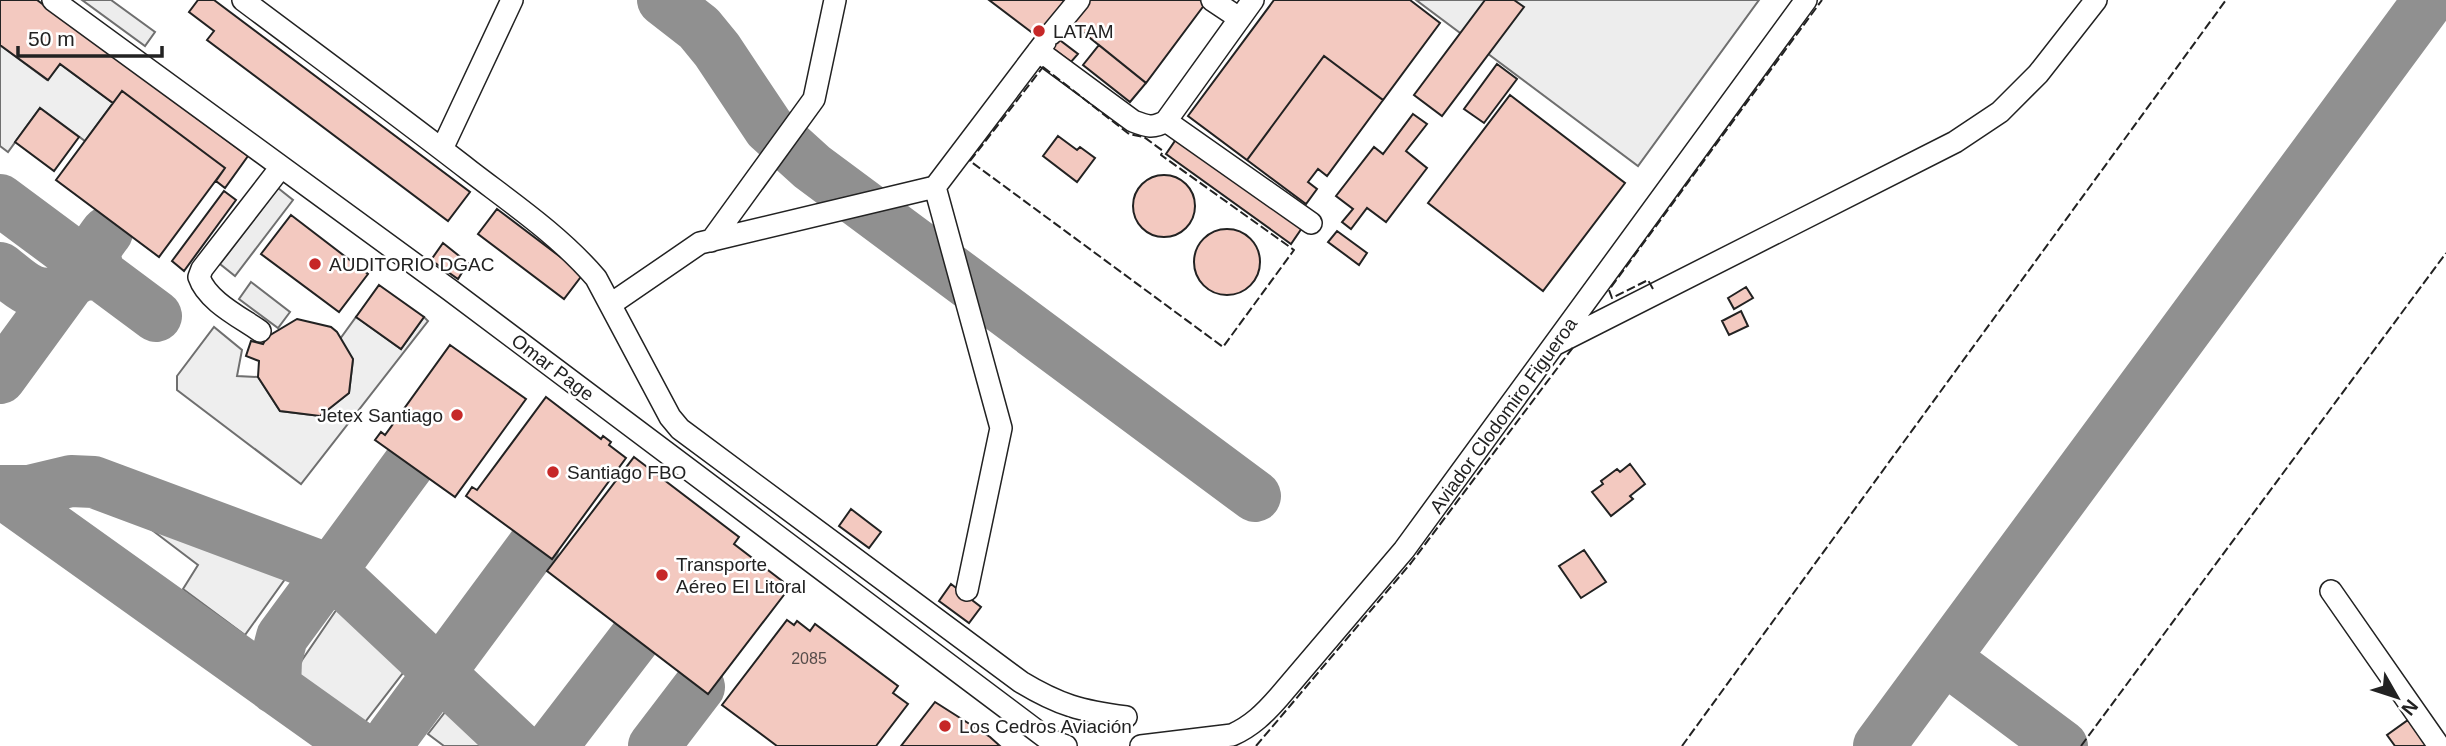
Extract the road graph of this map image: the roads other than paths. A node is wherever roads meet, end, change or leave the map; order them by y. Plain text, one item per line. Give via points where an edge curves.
1 (53, 0) edge
2 (243, 0) edge
3 (512, 0) edge
4 (835, 0) edge
5 (1079, 0) edge
6 (1212, 0) edge
7 (1253, 0) edge
8 (1807, 0) edge
9 (2096, 0) edge
10 (1239, 18) junction
11 (1045, 42) junction
12 (1166, 121) junction
13 (442, 149) junction
14 (281, 167) junction
15 (935, 187) junction
16 (1311, 223) dead end
17 (711, 241) junction
18 (611, 304) junction
19 (260, 331) dead end
20 (1554, 345) junction
21 (967, 590) dead end
22 (2331, 591) dead end
23 (1126, 717) dead end
24 (1058, 743) edge
25 (1188, 744) edge
26 (1141, 746) edge
27 (2439, 746) edge

1 - 14 street, Omar Page
2 - 13 street
3 - 13 street
4 - 17 street via 814,99
5 - 11 street
6 - 10 street
7 - 10 street
8 - 20 street, Aviador Clodomiro Figueroa
9 - 20 street via 2038,74 2000,112 1955,142
10 - 12 street
11 - 12 street via 1133,121 1157,127
11 - 15 street
12 - 16 street
13 - 18 street via 552,234 589,270
14 - 19 street via 199,276 211,295
14 - 24 street, Omar Page
15 - 17 street
15 - 21 street via 1001,428
17 - 18 street via 700,243
18 - 23 street via 680,429 1021,682 1077,710
20 - 25 street, Aviador Clodomiro Figueroa via 1404,550 1263,715 1232,736
22 - 27 street
25 - 26 street, Aviador Clodomiro Figueroa

